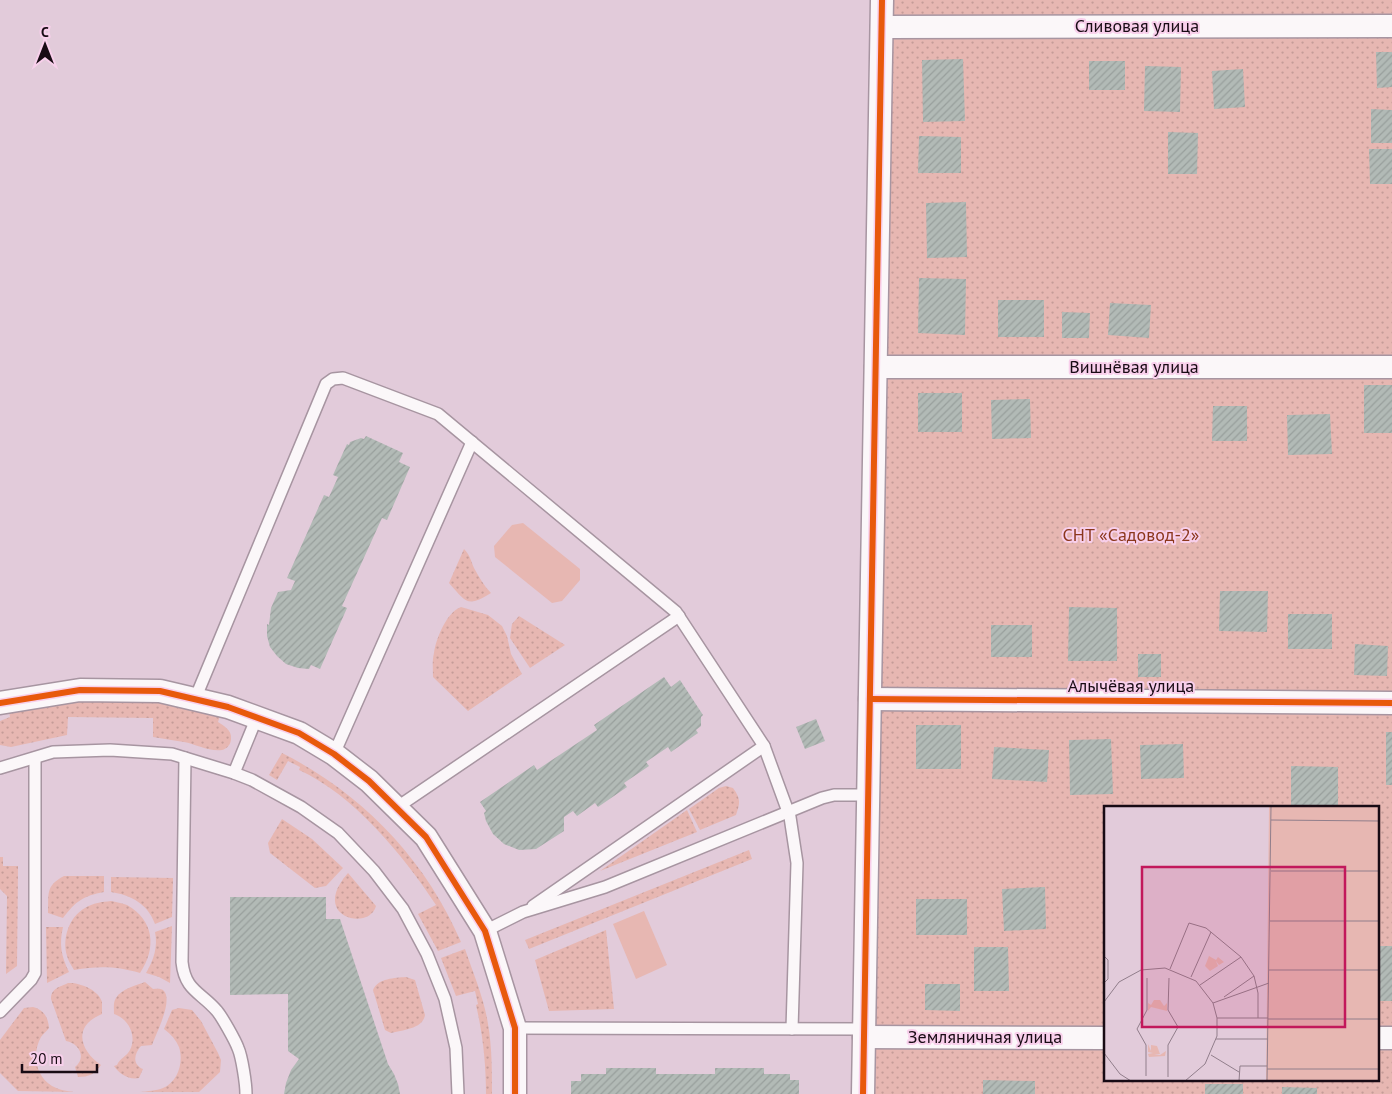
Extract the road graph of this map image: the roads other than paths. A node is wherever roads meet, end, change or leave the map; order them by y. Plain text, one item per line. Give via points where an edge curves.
1 (882, 0) edge
2 (1392, 26) edge
3 (882, 27) junction
4 (876, 367) junction
5 (1392, 367) edge
6 (472, 442) junction
7 (679, 616) junction
8 (195, 699) junction
9 (870, 700) junction
10 (0, 703) edge
11 (1392, 703) edge
12 (256, 717) junction
13 (764, 746) junction
14 (334, 754) junction
15 (35, 758) junction
16 (185, 758) junction
17 (0, 768) edge
18 (234, 772) junction
19 (868, 795) junction
20 (396, 808) junction
21 (788, 812) junction
22 (523, 912) junction
23 (485, 931) junction
24 (0, 1012) edge
25 (515, 1028) junction
26 (792, 1029) junction
27 (864, 1033) junction
28 (1104, 1038) edge
29 (246, 1094) edge
30 (458, 1094) edge
31 (516, 1094) edge
32 (863, 1094) edge

1 - 3 street
2 - 3 street, Сливовая улица
3 - 4 street
4 - 5 street, Вишнёвая улица
4 - 9 street
6 - 7 lane
6 - 8 lane via 438,414 342,378 326,384
6 - 14 lane
7 - 13 lane
7 - 20 lane
8 - 10 street via 160,691 80,690
8 - 12 street
9 - 11 street, Алычёвая улица
9 - 19 street
12 - 14 street via 299,733
12 - 18 lane
13 - 21 lane
13 - 22 lane
14 - 20 street
15 - 16 lane via 54,752 110,750 172,754
15 - 17 lane
15 - 24 lane via 35,973
16 - 18 lane
16 - 29 lane via 183,973 187,982 218,1011 238,1049
18 - 30 lane via 301,807 338,834 374,871 403,909 427,954 445,999 456,1048
19 - 21 lane via 834,795
19 - 27 street
20 - 23 street via 426,837
21 - 22 lane via 605,886
21 - 26 lane via 797,863
22 - 23 lane
23 - 25 street
25 - 26 lane
25 - 31 street
26 - 27 lane
27 - 28 street, Земляничная улица
27 - 32 street

